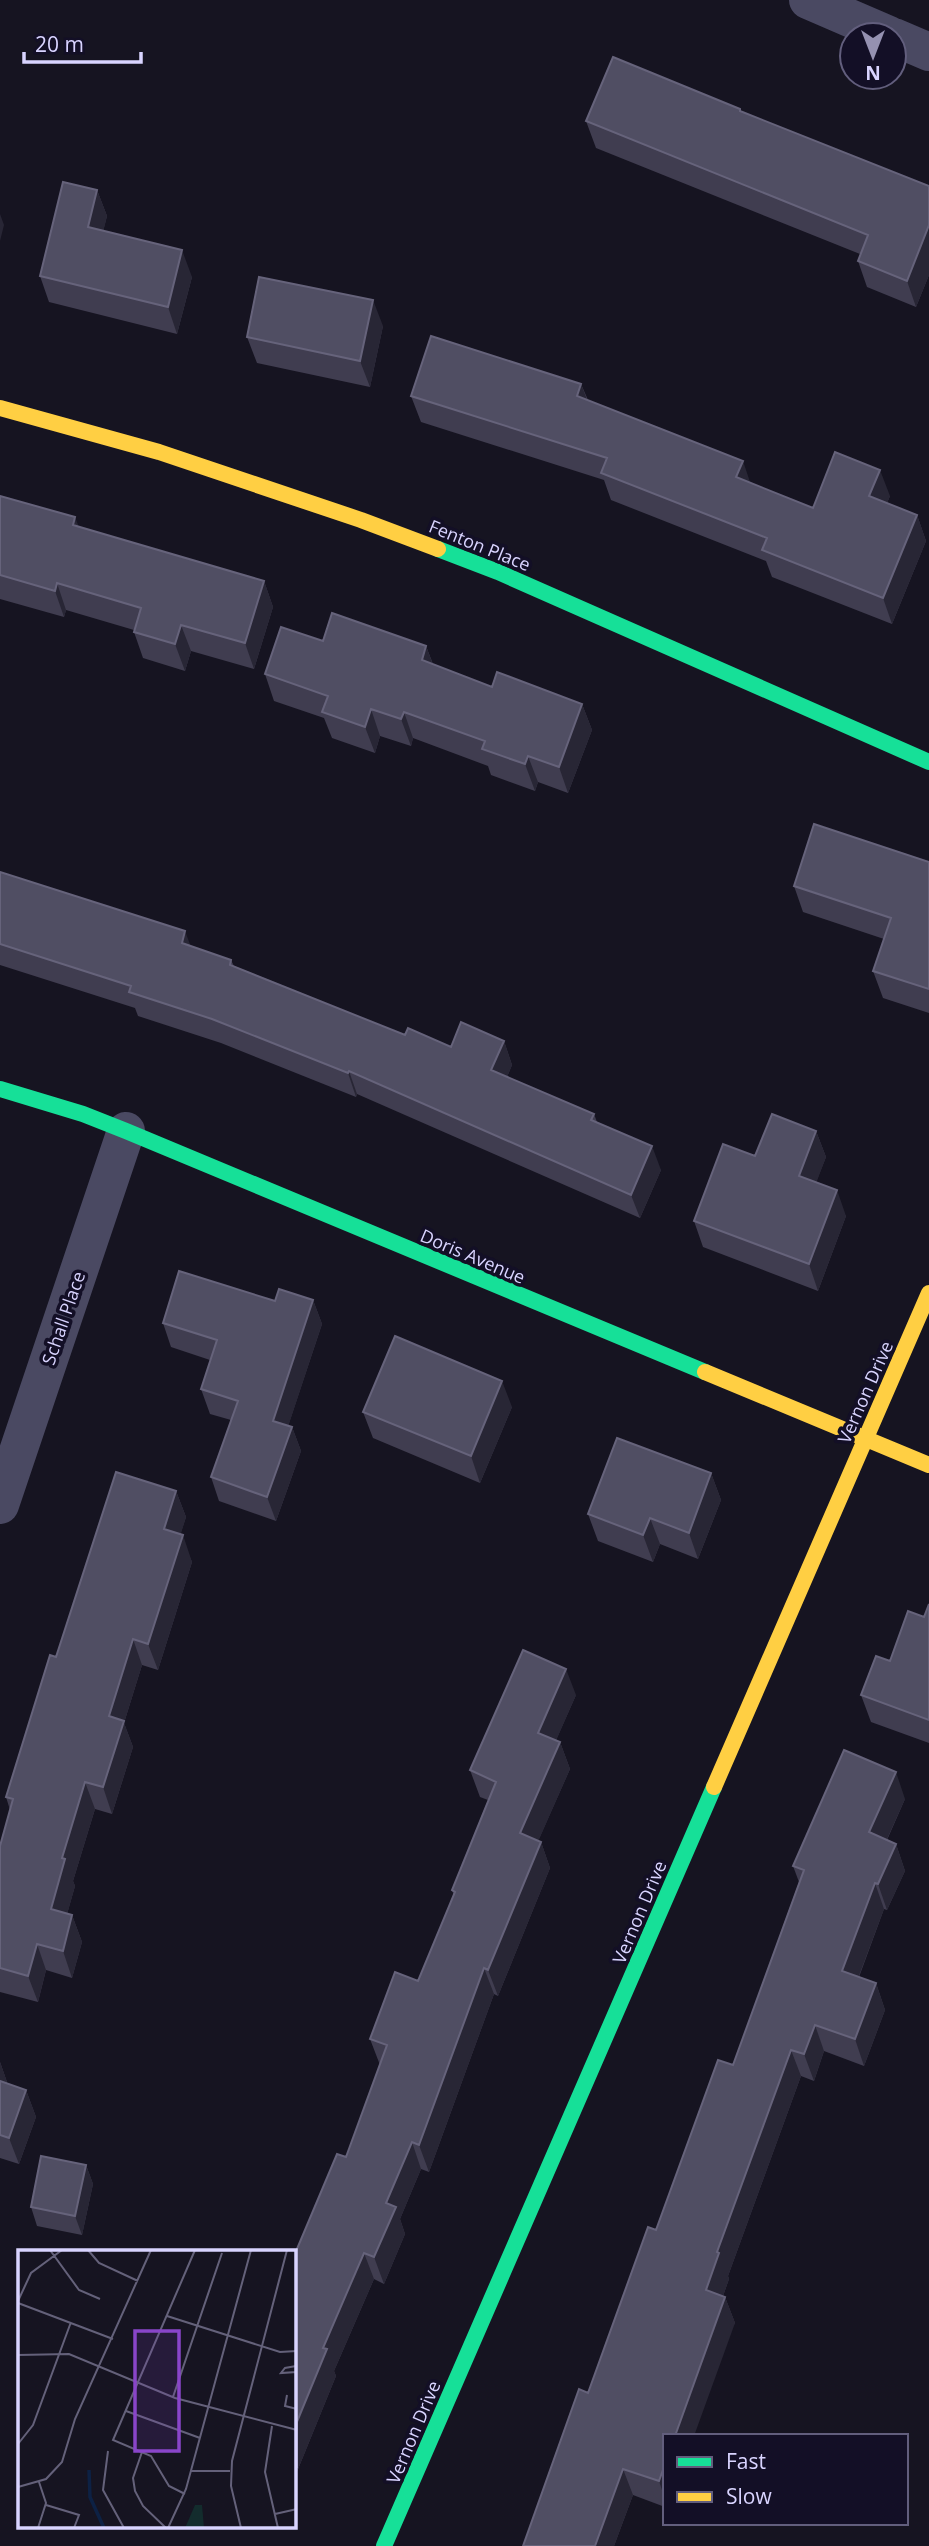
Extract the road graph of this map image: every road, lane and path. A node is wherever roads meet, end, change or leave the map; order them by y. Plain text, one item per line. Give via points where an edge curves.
1 (808, 0) edge
2 (857, 21) edge
3 (908, 43) edge
4 (929, 52) edge
5 (0, 408) edge
6 (929, 762) edge
7 (0, 1089) edge
8 (126, 1132) junction
9 (929, 1293) edge
10 (865, 1440) junction
11 (929, 1465) edge
12 (0, 1504) edge
13 (384, 2546) edge

1 - 2 street
3 - 4 street
5 - 6 street, Fenton Place via 159,453 498,572
7 - 8 street, Doris Avenue
8 - 10 street, Doris Avenue
8 - 12 street, Schall Place
9 - 10 street, Vernon Drive
10 - 11 street, Doris Avenue
10 - 13 street, Vernon Drive

